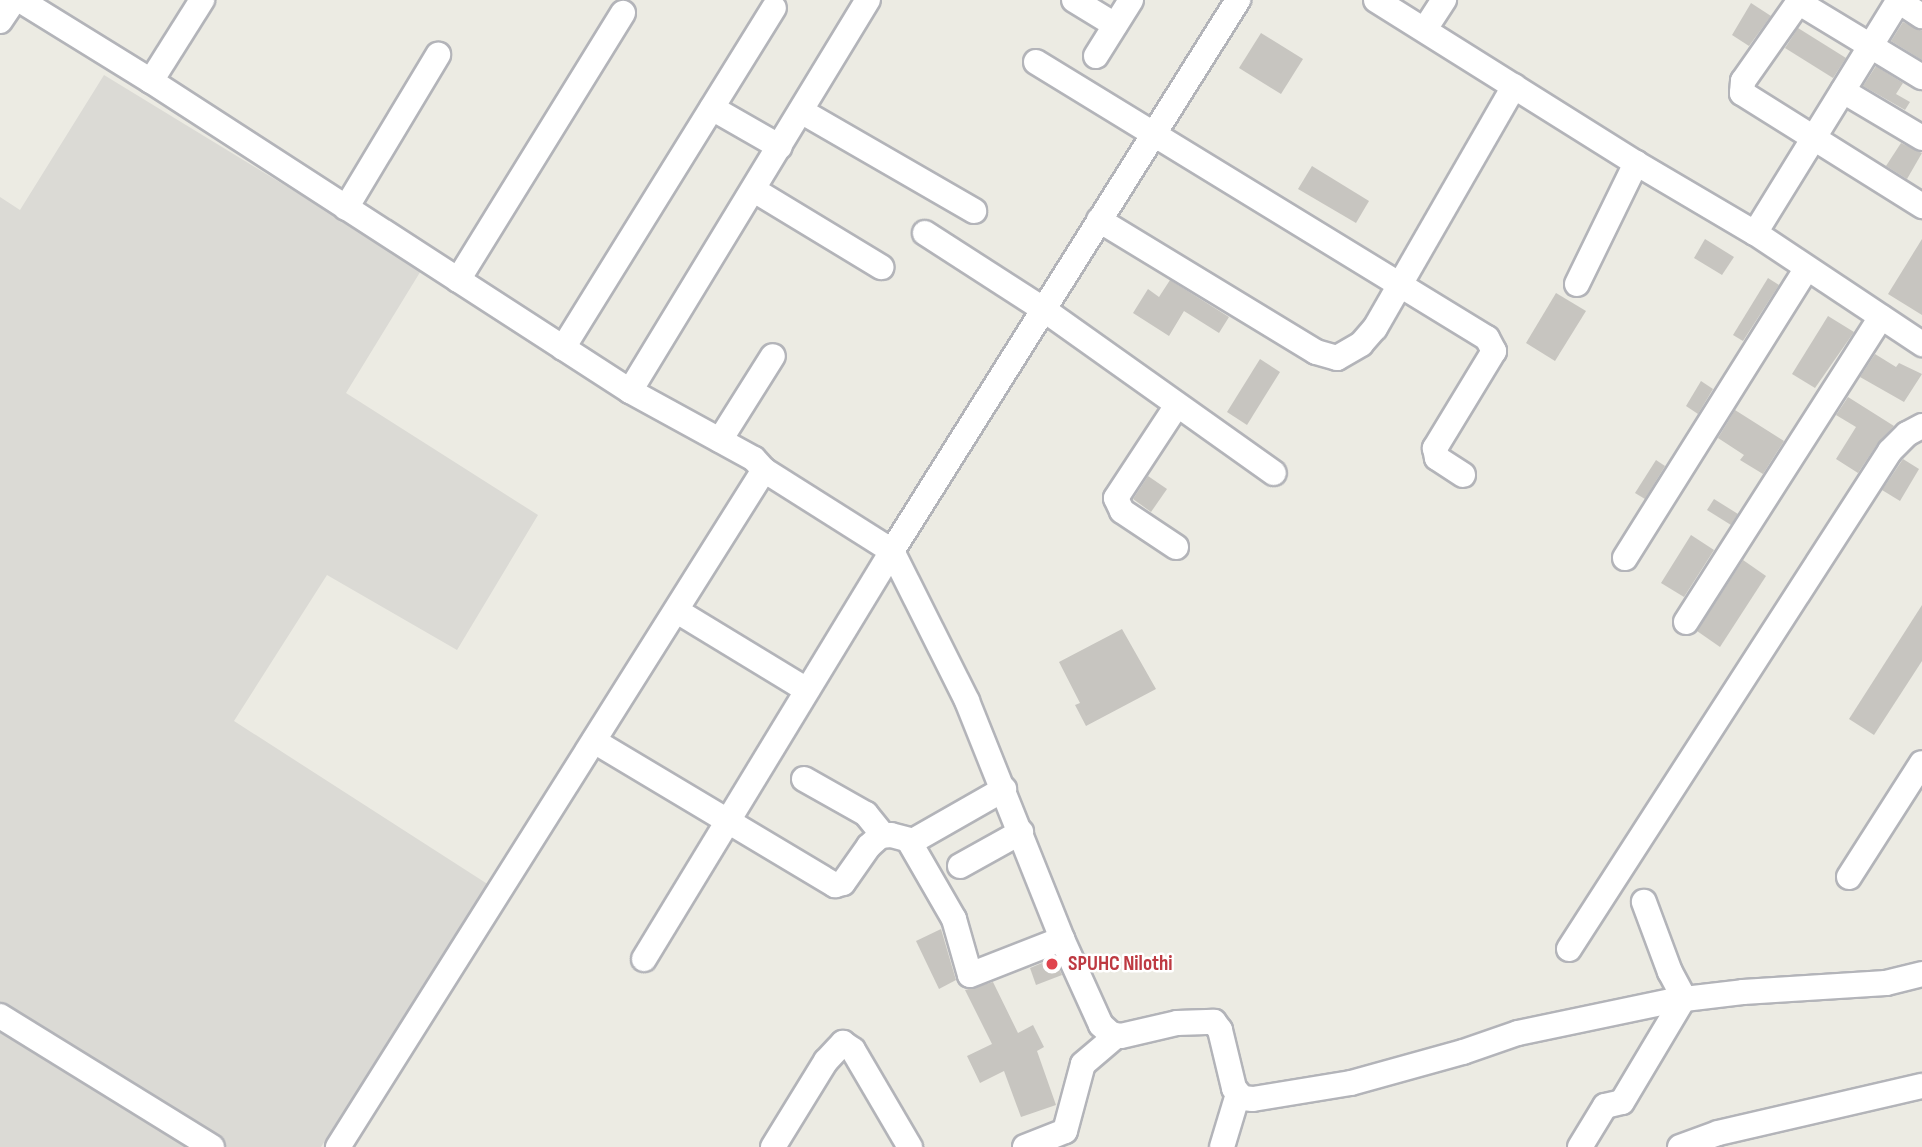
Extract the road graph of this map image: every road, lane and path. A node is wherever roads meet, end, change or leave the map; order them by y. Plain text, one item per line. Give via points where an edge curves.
1 (14, 0) edge
2 (20, 0) edge
3 (202, 0) edge
4 (868, 0) edge
5 (1074, 0) edge
6 (1131, 0) edge
7 (1376, 0) edge
8 (1444, 0) edge
9 (1898, 0) edge
10 (1799, 1) edge
11 (1233, 2) edge
12 (774, 8) dead end
13 (623, 13) dead end
14 (1922, 16) edge
15 (0, 21) edge
16 (1115, 26) junction
17 (1425, 29) junction
18 (1871, 46) junction
19 (438, 55) dead end
20 (1096, 56) dead end
21 (1035, 62) dead end
22 (1922, 77) edge
23 (151, 81) junction
24 (1514, 86) junction
25 (1843, 91) junction
26 (712, 108) junction
27 (801, 111) junction
28 (1154, 134) junction
29 (1813, 138) junction
30 (1922, 138) edge
31 (780, 148) junction
32 (1636, 163) junction
33 (754, 190) junction
34 (1922, 205) edge
35 (346, 208) junction
36 (974, 211) dead end
37 (1099, 220) junction
38 (925, 233) dead end
39 (1755, 233) junction
40 (881, 267) dead end
41 (1806, 269) junction
42 (458, 280) junction
43 (1401, 283) junction
44 (1577, 284) dead end
45 (1043, 310) junction
46 (1881, 317) junction
47 (1922, 344) edge
48 (563, 348) junction
49 (773, 356) dead end
50 (630, 391) junction
51 (1177, 405) junction
52 (1922, 426) edge
53 (720, 440) junction
54 (764, 470) junction
55 (1275, 472) dead end
56 (1463, 475) dead end
57 (1176, 547) dead end
58 (892, 551) junction
59 (1625, 558) dead end
60 (677, 611) junction
61 (1686, 622) dead end
62 (807, 690) junction
63 (594, 741) junction
64 (1922, 763) edge
65 (804, 779) dead end
66 (1004, 789) junction
67 (728, 821) junction
68 (1021, 832) junction
69 (883, 835) junction
70 (909, 841) junction
71 (960, 866) dead end
72 (1849, 877) dead end
73 (1644, 902) dead end
74 (1062, 939) junction
75 (1569, 949) dead end
76 (644, 959) dead end
77 (1922, 974) edge
78 (1684, 998) junction
79 (0, 1016) edge
80 (1116, 1036) junction
81 (1922, 1086) edge
82 (1238, 1094) junction
83 (212, 1147) edge
84 (338, 1147) edge
85 (773, 1147) edge
86 (910, 1147) edge
87 (1025, 1147) edge
88 (1222, 1147) edge
89 (1580, 1147) edge
90 (1680, 1147) edge

1 - 15 street
2 - 23 street
3 - 23 street
4 - 27 street
5 - 16 street
6 - 16 street
7 - 17 street
8 - 17 street
9 - 14 street
9 - 18 street
10 - 18 street
10 - 29 street via 1741,89 1747,98
11 - 28 street
12 - 26 street
13 - 42 street
16 - 20 street
17 - 24 street
18 - 22 street
18 - 25 street
19 - 35 street
21 - 28 street
23 - 35 street
24 - 32 street
24 - 43 street
25 - 29 street
25 - 30 street
26 - 31 street
26 - 48 street
27 - 31 street
27 - 36 street
28 - 37 street
28 - 43 street
29 - 34 street
29 - 39 street
31 - 33 street
32 - 39 street
32 - 44 street
33 - 40 street
33 - 50 street
35 - 42 street
37 - 43 street via 1326,357 1338,358 1361,344
37 - 45 street
38 - 45 street
39 - 41 street
41 - 46 street
41 - 59 street
42 - 48 street
43 - 56 street via 1494,347 1435,448 1437,458
45 - 51 street
45 - 58 street
46 - 47 street
46 - 61 street
48 - 50 street
49 - 53 street
50 - 53 street
51 - 55 street
51 - 57 street via 1116,498 1122,511
52 - 75 street via 1907,433 1890,451
53 - 54 street via 754,458
54 - 58 street
54 - 60 street
58 - 62 street
58 - 66 street via 956,676
60 - 62 street
60 - 63 street
62 - 67 street
63 - 67 street
63 - 84 street
64 - 72 street
65 - 69 street via 866,814
66 - 68 street
66 - 70 street
67 - 69 street via 835,885 845,881 869,846
67 - 76 street
68 - 71 street
68 - 74 street
69 - 70 street
70 - 74 street via 954,919 970,975
73 - 78 street
74 - 80 street via 1101,1025
77 - 78 street via 1886,983
78 - 82 street via 1518,1033 1351,1083 1253,1099
78 - 89 street via 1622,1102 1605,1106
79 - 83 street
80 - 82 street via 1177,1023 1214,1022
80 - 87 street via 1083,1064 1065,1131
81 - 90 street via 1718,1133
82 - 88 street
85 - 86 street via 826,1061 843,1044 853,1050

